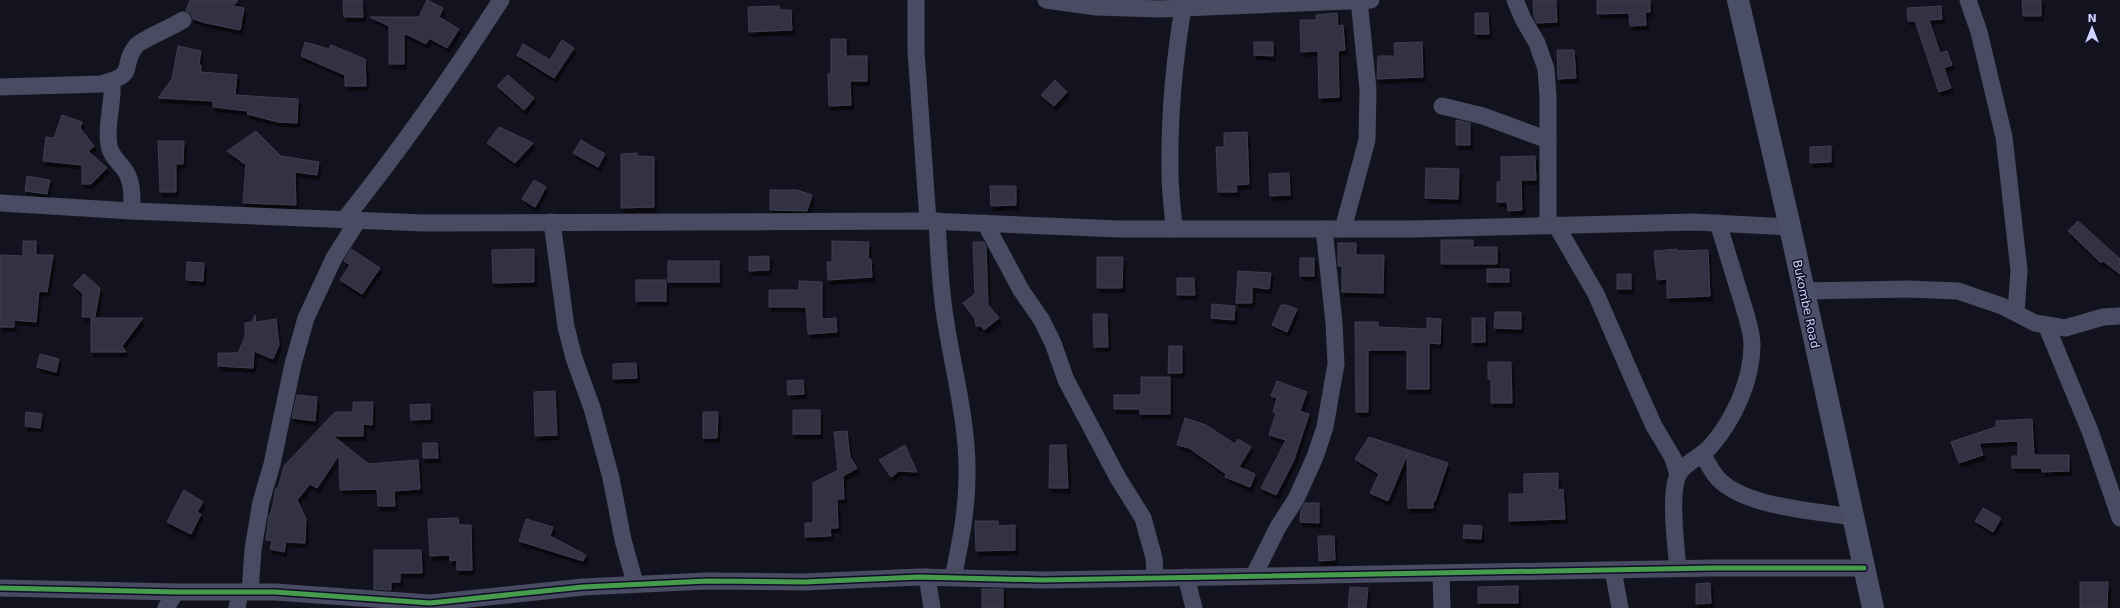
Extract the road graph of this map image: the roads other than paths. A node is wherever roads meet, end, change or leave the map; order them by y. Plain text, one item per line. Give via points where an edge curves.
1 (501, 0) edge
2 (916, 0) edge
3 (1046, 0) edge
4 (1350, 0) edge
5 (1371, 0) edge
6 (1515, 0) edge
7 (1738, 0) edge
8 (1968, 0) edge
9 (1202, 4) edge
10 (1183, 8) junction
11 (183, 20) dead end
12 (112, 81) junction
13 (0, 87) edge
14 (1442, 106) dead end
15 (1548, 140) junction
16 (0, 203) edge
17 (132, 211) junction
18 (351, 220) junction
19 (933, 221) junction
20 (552, 222) junction
21 (985, 223) junction
22 (1718, 223) junction
23 (1552, 225) junction
24 (1790, 227) junction
25 (1174, 229) junction
26 (1324, 229) junction
27 (1343, 229) junction
28 (1803, 291) junction
29 (2016, 313) junction
30 (2120, 316) edge
31 (2046, 325) junction
32 (1702, 454) junction
33 (1678, 475) junction
34 (1853, 517) junction
35 (2120, 518) edge
36 (1678, 568) junction
37 (1864, 568) junction
38 (1613, 570) junction
39 (1441, 573) junction
40 (1254, 575) junction
41 (927, 577) junction
42 (1155, 577) junction
43 (1186, 577) junction
44 (953, 578) junction
45 (635, 583) junction
46 (0, 588) edge
47 (176, 592) junction
48 (243, 597) edge
49 (166, 608) edge
50 (932, 608) edge
51 (1194, 608) edge
52 (1442, 608) edge
53 (1620, 608) edge
54 (1873, 608) edge

1 - 18 street via 451,78
2 - 19 street via 916,51
3 - 10 street via 1096,7
4 - 5 street
4 - 9 street
4 - 27 street via 1368,89 1367,140
6 - 15 street via 1537,43 1546,69
7 - 24 main road, Bukombe Road
8 - 29 street via 1979,32 2004,137 2019,270
9 - 10 street
10 - 25 street via 1177,42 1171,133 1170,174
11 - 12 street via 137,45 128,69 123,76
12 - 13 street via 101,84
12 - 17 street via 114,95 108,133 110,147 114,159 130,182
14 - 15 street via 1483,116
15 - 23 street
16 - 17 street
17 - 18 street
18 - 20 street via 424,223
18 - 48 street via 306,318 261,502
19 - 20 street
19 - 21 street
19 - 44 street via 946,323 957,375 966,441 967,475 963,532
20 - 45 street via 566,327 612,478 623,540
21 - 25 street
21 - 42 street via 1021,290 1041,319 1053,343 1066,380 1118,478 1143,518 1154,558
22 - 23 street
22 - 24 street
22 - 32 street via 1752,345 1741,396 1725,426 1710,448
23 - 27 street
23 - 33 street via 1596,294 1654,426 1673,458
24 - 28 main road, Bukombe Road
25 - 26 street
26 - 27 street
26 - 40 street via 1336,364 1326,420 1315,457 1296,499 1278,527
28 - 29 street via 1958,291
28 - 34 main road, Bukombe Road
29 - 31 street via 2035,323
30 - 31 street via 2103,317 2065,328
31 - 35 street via 2090,431
32 - 33 street
32 - 34 street via 1715,476 1737,492 1759,501
33 - 36 street via 1675,489 1675,533
34 - 37 main road, Bukombe Road
36 - 37 street
36 - 38 street
37 - 54 main road, Bukombe Road
38 - 39 street
38 - 53 street
39 - 40 street
39 - 52 street
40 - 43 street
41 - 44 street
41 - 45 street via 804,582
41 - 50 street
42 - 43 street
42 - 44 street via 1043,580
43 - 51 street
45 - 48 street via 430,602 275,592
46 - 47 street
47 - 48 street
47 - 49 street

